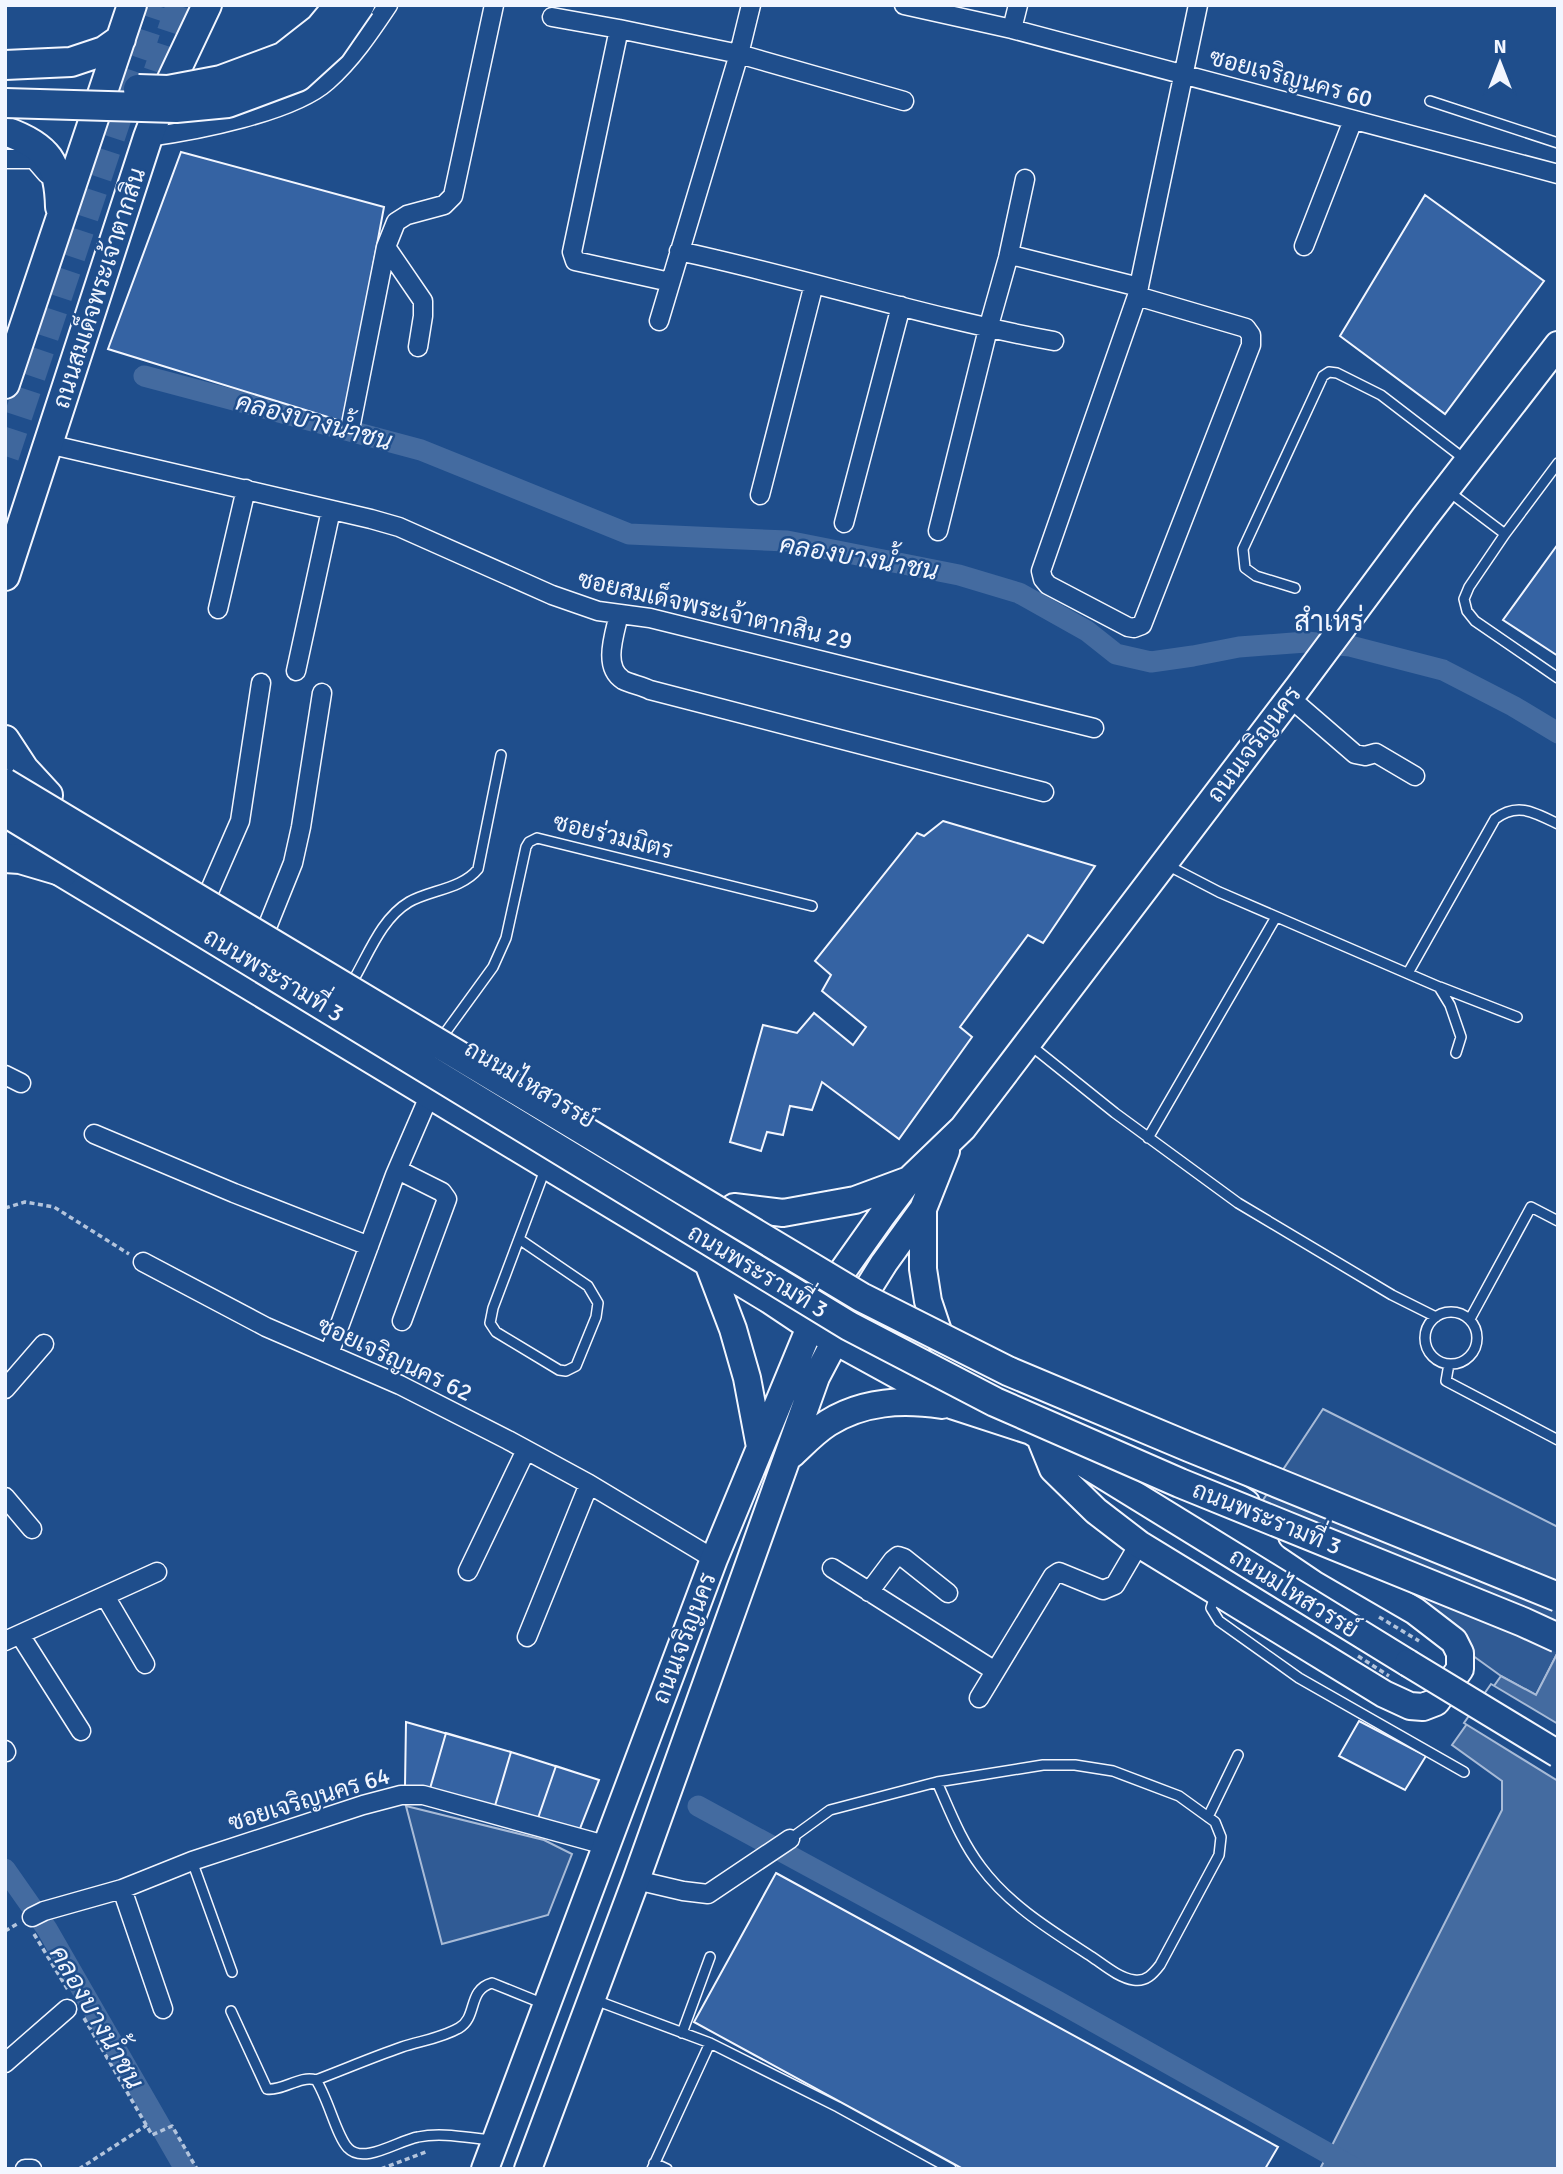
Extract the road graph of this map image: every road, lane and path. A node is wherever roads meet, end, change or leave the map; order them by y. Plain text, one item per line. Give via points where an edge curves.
1 (132, 5) edge
2 (207, 5) edge
3 (340, 5) edge
4 (360, 5) edge
5 (388, 5) edge
6 (494, 5) edge
7 (751, 5) edge
8 (904, 5) edge
9 (1018, 5) edge
10 (1198, 5) edge
11 (552, 17) dead end
12 (619, 29) junction
13 (1012, 29) junction
14 (121, 39) junction
15 (739, 54) junction
16 (5, 65) edge
17 (1182, 75) junction
18 (5, 86) edge
19 (904, 101) dead end
20 (1430, 101) dead end
21 (5, 103) edge
22 (1353, 120) junction
23 (5, 131) edge
24 (148, 137) junction
25 (1558, 143) edge
26 (5, 159) edge
27 (1558, 174) edge
28 (1025, 179) dead end
29 (59, 187) junction
30 (60, 217) junction
31 (1304, 246) dead end
32 (386, 247) junction
33 (679, 251) junction
34 (1008, 258) junction
35 (670, 282) junction
36 (814, 284) junction
37 (1138, 291) junction
38 (901, 306) junction
39 (659, 321) dead end
40 (988, 329) junction
41 (1054, 341) dead end
42 (418, 346) dead end
43 (1550, 360) edge
44 (5, 384) edge
45 (351, 424) dead end
46 (48, 444) junction
47 (1468, 462) junction
48 (1558, 463) edge
49 (246, 489) junction
50 (1446, 490) junction
51 (760, 495) dead end
52 (331, 510) junction
53 (844, 523) dead end
54 (938, 531) dead end
55 (1505, 534) junction
56 (5, 576) edge
57 (1295, 588) dead end
58 (218, 609) dead end
59 (619, 614) junction
60 (296, 671) dead end
61 (1558, 678) edge
62 (261, 683) dead end
63 (322, 692) dead end
64 (1294, 692) junction
65 (1094, 728) dead end
66 (5, 740) edge
67 (501, 755) dead end
68 (5, 769) edge
69 (1415, 776) dead end
70 (5, 783) edge
71 (1044, 792) dead end
72 (48, 795) junction
73 (5, 812) edge
74 (1558, 824) edge
75 (5, 839) edge
76 (5, 858) edge
77 (1164, 863) junction
78 (64, 872) junction
79 (209, 892) junction
80 (812, 906) dead end
81 (1276, 918) junction
82 (268, 925) junction
83 (1408, 972) junction
84 (354, 979) junction
85 (1439, 987) junction
86 (1517, 1017) dead end
87 (445, 1033) junction
88 (1028, 1043) junction
89 (1456, 1053) dead end
90 (430, 1094) junction
91 (94, 1134) dead end
92 (1148, 1138) junction
93 (949, 1142) junction
94 (547, 1165) junction
95 (398, 1170) junction
96 (909, 1180) junction
97 (734, 1207) junction
98 (5, 1208) edge
99 (923, 1209) junction
100 (1558, 1221) edge
101 (519, 1239) junction
102 (369, 1246) junction
103 (142, 1262) joint
104 (708, 1263) junction
105 (842, 1272) junction
106 (867, 1291) junction
107 (1436, 1317) junction
108 (1470, 1319) junction
109 (402, 1321) dead end
110 (810, 1327) junction
111 (835, 1341) junction
112 (942, 1343) junction
113 (44, 1344) dead end
114 (329, 1354) junction
115 (1449, 1364) junction
116 (986, 1381) junction
117 (5, 1389) edge
118 (954, 1406) junction
119 (1036, 1434) junction
120 (1558, 1440) edge
121 (760, 1447) junction
122 (526, 1450) junction
123 (788, 1457) junction
124 (589, 1484) junction
125 (5, 1497) edge
126 (32, 1529) dead end
127 (1139, 1544) junction
128 (714, 1559) junction
129 (832, 1567) dead end
130 (468, 1571) dead end
131 (157, 1572) dead end
132 (1217, 1591) junction
133 (869, 1592) junction
134 (948, 1592) dead end
135 (105, 1596) junction
136 (1558, 1597) edge
137 (527, 1637) dead end
138 (13, 1638) edge
139 (1558, 1638) edge
140 (145, 1664) dead end
141 (995, 1671) junction
142 (979, 1698) dead end
143 (81, 1731) dead end
144 (1558, 1754) edge
145 (1238, 1755) dead end
146 (1464, 1772) dead end
147 (937, 1782) junction
148 (1208, 1817) junction
149 (789, 1839) joint
150 (606, 1845) junction
151 (192, 1861) junction
152 (636, 1880) junction
153 (122, 1889) junction
154 (36, 1919) joint
155 (710, 1957) dead end
156 (232, 1972) dead end
157 (590, 1998) junction
158 (547, 2005) junction
159 (74, 2007) junction
160 (163, 2009) dead end
161 (231, 2011) dead end
162 (682, 2033) junction
163 (710, 2043) junction
164 (5, 2063) edge
165 (316, 2080) junction
166 (147, 2125) junction
167 (495, 2140) junction
168 (432, 2150) dead end
169 (653, 2166) edge
170 (25, 2169) edge
171 (32, 2169) edge
172 (79, 2169) edge
173 (197, 2169) edge
174 (381, 2169) edge
175 (485, 2169) edge
176 (528, 2169) edge
177 (667, 2169) edge
178 (951, 2169) edge

1 - 14 main road
2 - 24 main road, ถนนสมเด็จพระเจ้าตากสิน
3 - 18 main road, bridge via 284,57 222,79 168,90
4 - 21 main road, bridge via 331,47 298,77 228,103 176,108
5 - 24 street via 326,83 295,101 234,121
6 - 32 street via 453,196 444,205 396,222
7 - 15 street
8 - 13 street, ซอยเจริญนคร 60
9 - 13 street
10 - 17 street
11 - 12 street
12 - 15 street
12 - 35 street via 572,252 575,261
13 - 17 street, ซอยเจริญนคร 60
14 - 16 main road via 104,51 71,62
14 - 30 main road
15 - 19 street
15 - 33 street
17 - 22 street, ซอยเจริญนคร 60
17 - 37 street
20 - 25 lane
22 - 27 street, ซอยเจริญนคร 60
22 - 31 street
23 - 29 main road via 45,151
24 - 46 main road, ถนนสมเด็จพระเจ้าตากสิน
26 - 29 street via 34,159
28 - 34 street
29 - 30 main road
30 - 44 main road
32 - 42 street via 424,301
32 - 45 street
33 - 35 street
33 - 36 street
34 - 37 street via 1015,256
34 - 40 street
35 - 39 street
36 - 38 street
36 - 51 street
37 - 37 street via 1246,328 1251,345 1142,625 1134,628 1048,585 1041,571
38 - 40 street
38 - 53 street
40 - 41 street
40 - 54 street
43 - 47 main road, ถนนเจริญนคร
46 - 49 street, ซอยสมเด็จพระเจ้าตากสิน 29
46 - 56 main road, ถนนสมเด็จพระเจ้าตากสิน
47 - 50 main road, ถนนเจริญนคร
47 - 57 lane via 1381,395 1337,373 1323,376 1243,549 1245,568
48 - 55 lane
49 - 52 street, ซอยสมเด็จพระเจ้าตากสิน 29
49 - 58 street
50 - 55 lane
50 - 64 main road, ถนนเจริญนคร
52 - 59 street, ซอยสมเด็จพระเจ้าตากสิน 29 via 399,527 552,595
52 - 60 street
55 - 61 lane via 1469,587 1464,599 1468,611 1475,621
59 - 65 street, ซอยสมเด็จพระเจ้าตากสิน 29
59 - 71 street via 611,656 621,679
62 - 79 street via 240,821
63 - 82 street via 293,863
64 - 69 street via 1355,754 1377,753
64 - 77 main road, ถนนเจริญนคร
66 - 72 main road
67 - 84 lane via 478,869 471,877 405,904 384,926
68 - 72 main road, ถนนมไหสวรรย์
70 - 136 main road, ถนนพระรามที่ 3, bridge via 861,1297 1008,1371
72 - 79 main road, ถนนมไหสวรรย์
73 - 139 main road, ถนนพระรามที่ 3, bridge via 849,1326 995,1402
74 - 83 lane via 1517,808 1494,819
75 - 78 main road, ถนนมไหสวรรย์
76 - 78 main road
77 - 81 lane
77 - 88 main road, ถนนเจริญนคร
78 - 90 main road, ถนนมไหสวรรย์
79 - 82 main road, ถนนมไหสวรรย์
80 - 87 lane, ซอยร่วมมิตร via 537,838 526,847 506,938 493,967
81 - 83 lane
81 - 92 lane
82 - 84 main road, ถนนมไหสวรรย์
83 - 85 lane
84 - 87 main road, ถนนมไหสวรรย์
85 - 86 lane
85 - 89 lane via 1461,1037
87 - 97 main road, ถนนมไหสวรรย์
88 - 92 lane
88 - 93 main road, ถนนเจริญนคร
90 - 94 main road, ถนนมไหสวรรย์
90 - 95 street
91 - 102 street
92 - 107 lane via 1238,1203
93 - 96 main road, ถนนเจริญนคร
93 - 99 main road, ถนนเจริญนคร
94 - 101 lane
94 - 104 main road, ถนนมไหสวรรย์
95 - 102 street
95 - 109 street via 447,1199
96 - 97 main road via 855,1200 783,1213
96 - 105 main road, ถนนเจริญนคร
97 - 105 main road, ถนนมไหสวรรย์
98 - 103 path via 25,1202 54,1207
99 - 106 main road, ถนนเจริญนคร
99 - 112 main road via 924,1278
100 - 108 lane via 1531,1207
101 - 101 lane via 588,1286 598,1303 576,1366 566,1371 496,1332 490,1323
102 - 114 street
103 - 114 street, ซอยเจริญนคร 62 via 266,1327
104 - 110 main road, ถนนมไหสวรรย์
104 - 121 main road via 747,1378
105 - 106 main road, ถนนมไหสวรรย์
105 - 110 main road, ถนนเจริญนคร
106 - 111 main road, ถนนเจริญนคร
106 - 112 main road, ถนนมไหสวรรย์
107 - 108 lane via 1453,1312
107 - 115 lane via 1426,1332 1427,1349
108 - 115 lane via 1477,1333 1475,1349 1464,1361
110 - 111 main road, ถนนมไหสวรรย์
110 - 121 main road, ถนนเจริญนคร
111 - 118 main road, ถนนมไหสวรรย์
111 - 123 main road, ถนนเจริญนคร via 816,1377
112 - 116 main road, ถนนมไหสวรรย์
113 - 117 street
114 - 122 street, ซอยเจริญนคร 62
115 - 120 lane via 1446,1381
116 - 119 main road, ถนนมไหสวรรย์
116 - 132 main road via 1124,1436 1211,1479 1328,1560 1415,1611 1454,1641 1460,1669 1436,1702 1410,1706
118 - 119 main road, ถนนมไหสวรรย์
118 - 123 main road via 914,1401 854,1409 826,1424
119 - 127 main road via 1053,1469 1069,1487
119 - 144 main road, ถนนมไหสวรรย์, bridge
121 - 128 main road, ถนนเจริญนคร
122 - 124 street, ซอยเจริญนคร 62
122 - 130 street
123 - 152 main road, ถนนเจริญนคร
124 - 128 street, ซอยเจริญนคร 62
124 - 137 street
125 - 126 street
127 - 132 main road
127 - 141 street via 1110,1588 1103,1590 1059,1572 1054,1576
128 - 150 main road, ถนนเจริญนคร
129 - 133 street
131 - 135 street
132 - 146 lane via 1211,1608 1219,1621 1299,1678
133 - 134 street via 898,1556
133 - 141 street
135 - 138 street
135 - 140 street
138 - 143 street
141 - 142 street
145 - 148 lane
147 - 148 lane via 1043,1765 1075,1765 1114,1771 1179,1796
147 - 148 lane via 965,1845 1003,1893 1080,1950 1133,1980 1151,1976 1160,1965 1219,1855 1222,1836
147 - 149 lane via 830,1811
149 - 152 street via 708,1894
150 - 151 street, ซอยเจริญนคร 64 via 423,1795 401,1795
150 - 158 main road, ถนนเจริญนคร
151 - 153 street, ซอยเจริญนคร 64
151 - 156 lane
152 - 157 main road, ถนนเจริญนคร
153 - 154 street, ซอยเจริญนคร 64
153 - 160 street
154 - 159 path
155 - 162 lane
157 - 162 lane
157 - 176 main road, ถนนเจริญนคร
158 - 165 lane via 492,1983 481,1986 467,2019 457,2029
158 - 167 main road, ถนนเจริญนคร
159 - 164 street
159 - 166 path
161 - 165 lane via 267,2089
162 - 163 lane
163 - 169 lane
163 - 178 lane
165 - 167 lane via 345,2146 353,2152 364,2155 419,2137
166 - 172 path
166 - 173 path via 152,2135 172,2126
167 - 175 main road, ถนนเจริญนคร
168 - 174 path
169 - 177 lane
170 - 171 street

